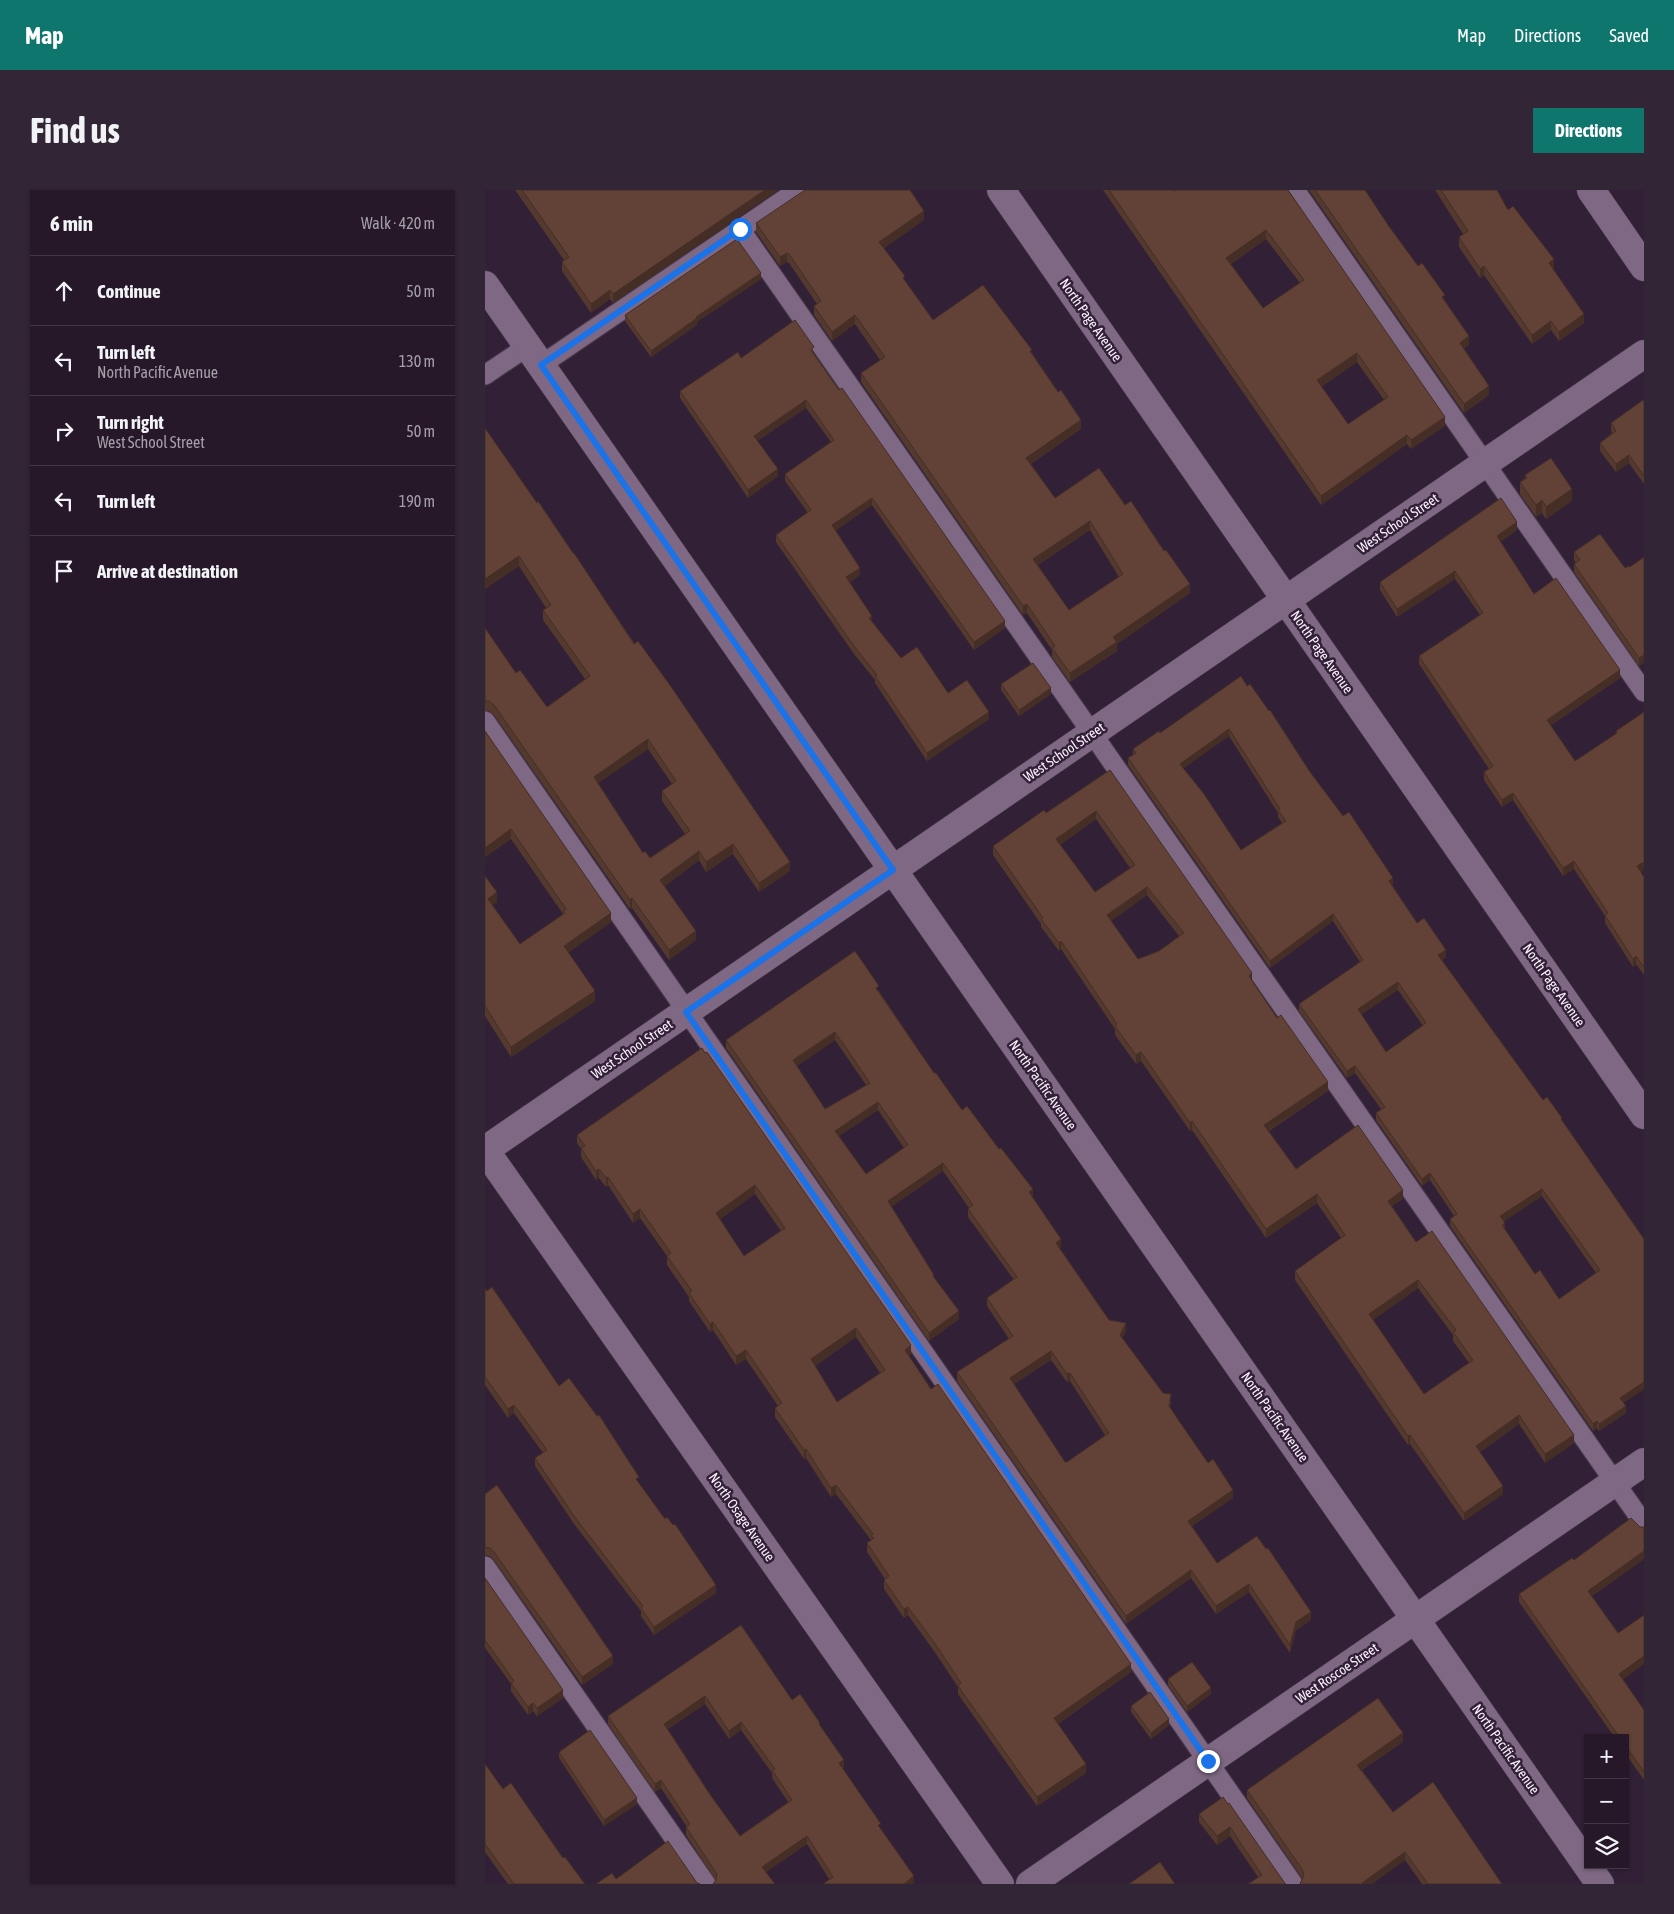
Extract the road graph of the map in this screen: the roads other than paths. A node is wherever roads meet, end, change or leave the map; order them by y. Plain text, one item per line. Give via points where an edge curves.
1 (798, 190) edge
2 (1001, 190) edge
3 (1295, 190) edge
4 (1591, 190) edge
5 (740, 229) junction
6 (1644, 267) edge
7 (485, 286) edge
8 (1644, 354) edge
9 (535, 355) junction
10 (485, 375) edge
11 (1486, 463) junction
12 (1286, 600) junction
13 (1644, 692) edge
14 (485, 720) edge
15 (1092, 733) junction
16 (893, 870) junction
17 (686, 1012) junction
18 (1644, 1115) edge
19 (485, 1150) edge
20 (1644, 1462) edge
21 (1615, 1482) junction
22 (1644, 1524) edge
23 (485, 1566) edge
24 (1416, 1619) junction
25 (1208, 1761) junction
26 (706, 1884) edge
27 (1000, 1884) edge
28 (1030, 1884) edge
29 (1293, 1884) edge
30 (1600, 1884) edge

1 - 5 lane
2 - 12 street, North Page Avenue
3 - 11 lane
4 - 6 street
5 - 9 lane
5 - 15 lane
7 - 9 street, North Pacific Avenue
8 - 11 street, West School Street
9 - 10 lane
9 - 16 street, North Pacific Avenue
11 - 12 street, West School Street
11 - 13 lane
12 - 15 street, West School Street
12 - 18 street, North Page Avenue
14 - 17 lane
15 - 16 street, West School Street
15 - 21 lane
16 - 17 street, West School Street
16 - 24 street, North Pacific Avenue
17 - 19 street, West School Street
17 - 25 lane
19 - 27 street, North Osage Avenue
20 - 21 street, West Roscoe Street
21 - 22 lane
21 - 24 street, West Roscoe Street
23 - 26 lane
24 - 25 street, West Roscoe Street
24 - 30 street, North Pacific Avenue
25 - 28 street, West Roscoe Street
25 - 29 lane

